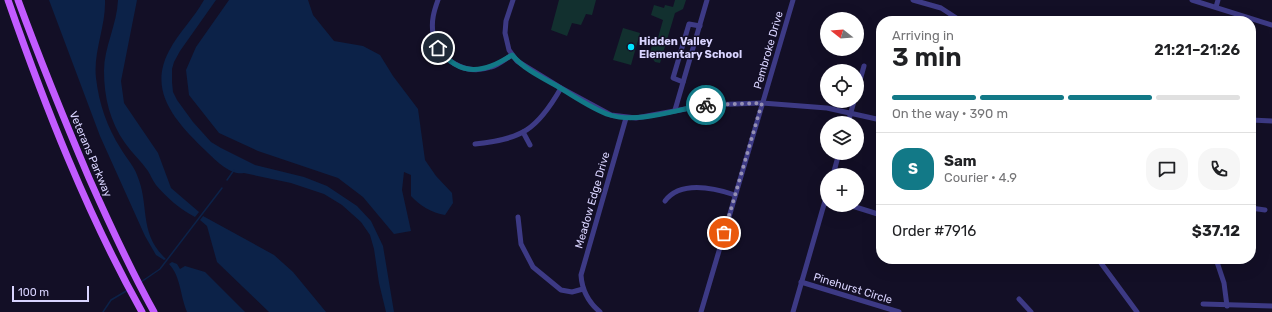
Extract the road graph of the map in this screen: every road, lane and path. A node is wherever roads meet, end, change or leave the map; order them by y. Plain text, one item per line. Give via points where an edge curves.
1 (8, 0) edge
2 (18, 0) edge
3 (438, 0) edge
4 (513, 0) edge
5 (707, 0) edge
6 (793, 0) edge
7 (913, 0) edge
8 (1192, 0) edge
9 (1218, 0) edge
10 (1216, 7) junction
11 (953, 16) edge
12 (1244, 16) edge
13 (1256, 20) edge
14 (1272, 25) edge
15 (700, 26) junction
16 (512, 55) junction
17 (683, 82) junction
18 (561, 88) junction
19 (762, 103) junction
20 (852, 108) edge
21 (675, 110) junction
22 (851, 112) junction
23 (850, 116) edge
24 (626, 118) junction
25 (876, 119) edge
26 (1256, 120) edge
27 (1272, 121) edge
28 (523, 132) junction
29 (475, 144) dead end
30 (530, 145) dead end
31 (735, 195) junction
32 (665, 201) dead end
33 (1256, 209) edge
34 (864, 210) edge
35 (1265, 210) dead end
36 (822, 212) edge
37 (876, 213) edge
38 (518, 217) dead end
39 (1102, 264) edge
40 (1218, 264) edge
41 (801, 282) junction
42 (583, 288) junction
43 (1019, 298) dead end
44 (1203, 304) dead end
45 (1227, 306) junction
46 (1272, 306) edge
47 (142, 312) edge
48 (154, 312) edge
49 (600, 312) edge
50 (701, 312) edge
51 (793, 312) edge
52 (899, 312) edge
53 (1031, 312) edge
54 (1137, 312) edge

1 - 47 main road, Veterans Parkway via 57,129 121,272
2 - 48 main road, Veterans Parkway via 67,126 130,267
3 - 16 street via 432,20 433,34 438,48 448,60 468,69 483,69 497,65
4 - 16 street via 505,33
5 - 15 street
6 - 19 street, Pembroke Drive
7 - 11 street via 941,8
8 - 10 street
9 - 10 street
10 - 12 street
13 - 14 street
15 - 17 street
15 - 17 street via 689,24 686,32 673,78
16 - 18 street via 523,66
17 - 21 street
18 - 24 street via 602,112
18 - 28 street via 540,119
19 - 21 street via 707,105
19 - 22 street via 802,105
19 - 31 street, Pembroke Drive
20 - 22 street
21 - 24 street
22 - 23 street
22 - 25 street
24 - 42 street, Meadow Edge Drive via 582,268
26 - 27 street
28 - 29 street via 503,140
28 - 30 street
31 - 32 street via 709,188 692,188 674,192
31 - 50 street, Pembroke Drive
33 - 35 street
34 - 37 street
36 - 41 street
38 - 42 street via 521,244 533,267 556,288 572,292
39 - 54 street
40 - 45 street via 1224,283
41 - 51 street
41 - 52 street, Pinehurst Circle
42 - 49 street via 590,302
43 - 53 street
44 - 45 street
45 - 46 street

